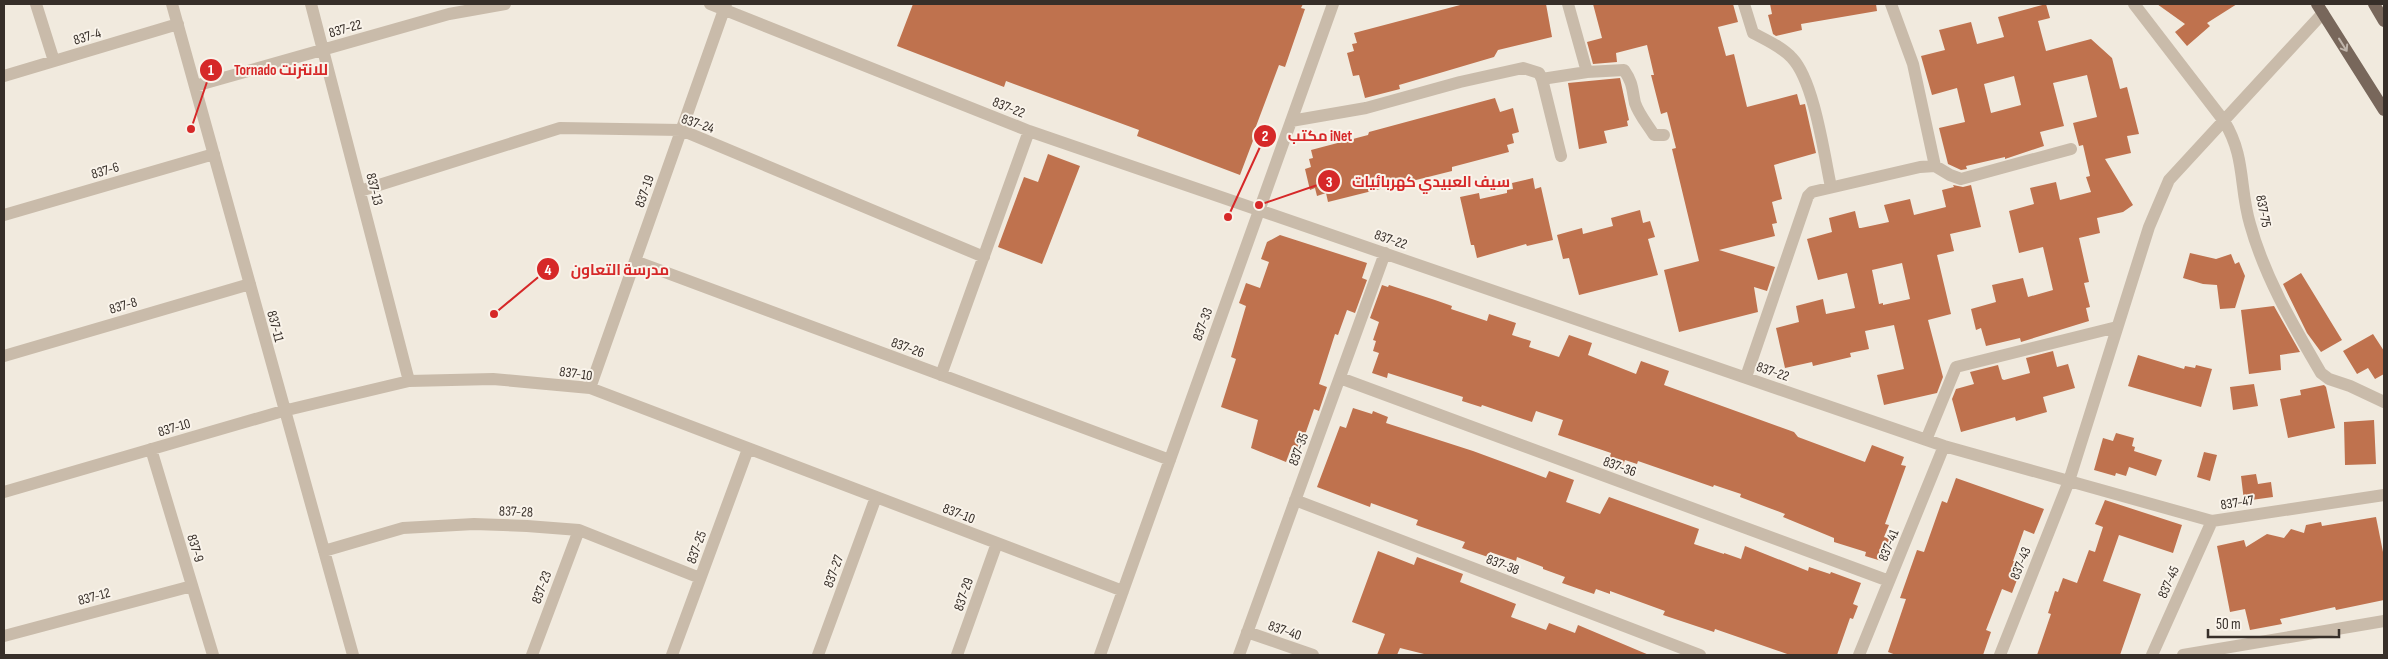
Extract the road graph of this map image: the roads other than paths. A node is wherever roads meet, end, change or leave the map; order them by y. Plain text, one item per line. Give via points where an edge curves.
1 (36, 4) edge
2 (172, 4) edge
3 (311, 4) edge
4 (505, 4) edge
5 (710, 4) edge
6 (1333, 4) edge
7 (1568, 4) edge
8 (1744, 4) edge
9 (1891, 4) edge
10 (2134, 4) edge
11 (2374, 4) edge
12 (725, 7) edge
13 (2320, 8) edge
14 (447, 9) edge
15 (2384, 21) edge
16 (178, 24) junction
17 (324, 49) junction
18 (54, 61) junction
19 (1587, 72) junction
20 (4, 76) edge
21 (1542, 79) junction
22 (195, 86) junction
23 (2384, 110) edge
24 (1291, 121) junction
25 (2224, 121) junction
26 (681, 130) junction
27 (1029, 131) junction
28 (1664, 136) dead end
29 (2071, 149) dead end
30 (214, 154) junction
31 (1561, 156) dead end
32 (1936, 166) junction
33 (1831, 187) junction
34 (360, 191) junction
35 (1260, 209) junction
36 (4, 215) edge
37 (1385, 253) junction
38 (984, 257) junction
39 (635, 261) junction
40 (250, 284) junction
41 (2118, 327) junction
42 (4, 356) edge
43 (941, 375) junction
44 (1340, 378) junction
45 (1746, 378) junction
46 (409, 381) junction
47 (590, 388) junction
48 (2384, 402) edge
49 (284, 411) junction
50 (1926, 440) junction
51 (1944, 446) junction
52 (748, 449) junction
53 (151, 450) junction
54 (1170, 460) junction
55 (2069, 481) junction
56 (4, 492) edge
57 (2384, 494) edge
58 (876, 498) junction
59 (1295, 500) junction
60 (2212, 521) junction
61 (579, 530) junction
62 (997, 543) junction
63 (324, 551) junction
64 (700, 578) junction
65 (1889, 581) junction
66 (192, 586) junction
67 (1123, 591) junction
68 (2384, 621) edge
69 (1247, 632) junction
70 (4, 636) edge
71 (214, 655) edge
72 (353, 655) edge
73 (532, 655) edge
74 (672, 655) edge
75 (818, 655) edge
76 (957, 655) edge
77 (1100, 655) edge
78 (1238, 655) edge
79 (1313, 655) edge
80 (1700, 655) edge
81 (1859, 655) edge
82 (2000, 655) edge
83 (2152, 655) edge
84 (2183, 655) edge

1 - 18 street
2 - 16 street, 837-11
3 - 17 street, 837-13
4 - 14 street, 837-22
5 - 12 street, 837-22
6 - 24 street, 837-33
7 - 19 street
8 - 33 street via 1753,33 1781,48 1801,69 1809,88
9 - 32 street via 1913,64
10 - 25 street, 837-75
11 - 15 main road
12 - 26 street, 837-19
12 - 27 street, 837-22
13 -> 23 main road
13 - 25 street, 837-43
14 - 17 street, 837-22
16 - 18 street, 837-4
16 - 22 street, 837-11
17 - 22 street, 837-22
17 - 34 street, 837-13
18 - 20 street, 837-4
19 - 21 street
19 - 28 street via 1624,70 1632,82 1641,116 1654,134
21 - 24 street via 1539,73 1523,68 1366,108
21 - 31 street
22 - 30 street, 837-11
24 - 35 street, 837-33
25 - 41 street, 837-43 via 2169,180 2149,227
25 - 48 street, 837-75 via 2240,157 2249,222 2267,277 2301,339 2321,373
26 - 34 street, 837-24 via 560,128
26 - 38 street, 837-24
26 - 39 street, 837-19
27 - 35 street, 837-22
27 - 38 street
29 - 32 street via 1961,178 1950,176
30 - 36 street, 837-6
30 - 40 street, 837-11
32 - 33 street via 1920,166
33 - 45 street via 1808,196
34 - 46 street, 837-13
35 - 37 street, 837-22
35 - 54 street, 837-33
37 - 44 street, 837-35
37 - 45 street, 837-22
38 - 43 street
39 - 43 street, 837-26
39 - 47 street, 837-19
40 - 42 street, 837-8
40 - 49 street, 837-11
41 - 50 street via 1956,368
41 - 55 street, 837-43
43 - 54 street, 837-26
44 - 59 street, 837-35
44 - 65 street, 837-36
45 - 50 street, 837-22
46 - 47 street, 837-10 via 493,380
46 - 49 street, 837-10
47 - 52 street, 837-10
49 - 53 street, 837-10
49 - 63 street, 837-11
50 - 51 street, 837-22
51 - 55 street, 837-22
51 - 65 street, 837-41
52 - 58 street, 837-10
52 - 64 street, 837-25
53 - 56 street, 837-10
53 - 66 street, 837-9
54 - 67 street, 837-33
55 - 60 street, 837-47
55 - 82 street, 837-43
57 - 60 street, 837-47
58 - 62 street, 837-10
58 - 75 street, 837-27
59 - 69 street, 837-35
59 - 80 street, 837-38
60 - 83 street, 837-45
61 - 63 street, 837-28 via 474,524 403,528
61 - 64 street, 837-28
61 - 73 street, 837-23
62 - 67 street, 837-10
62 - 76 street, 837-29
63 - 72 street, 837-11
64 - 74 street, 837-25
65 - 81 street, 837-41
66 - 70 street, 837-12
66 - 71 street, 837-9
67 - 77 street, 837-33
68 - 84 street
69 - 78 street, 837-35
69 - 79 street, 837-40

